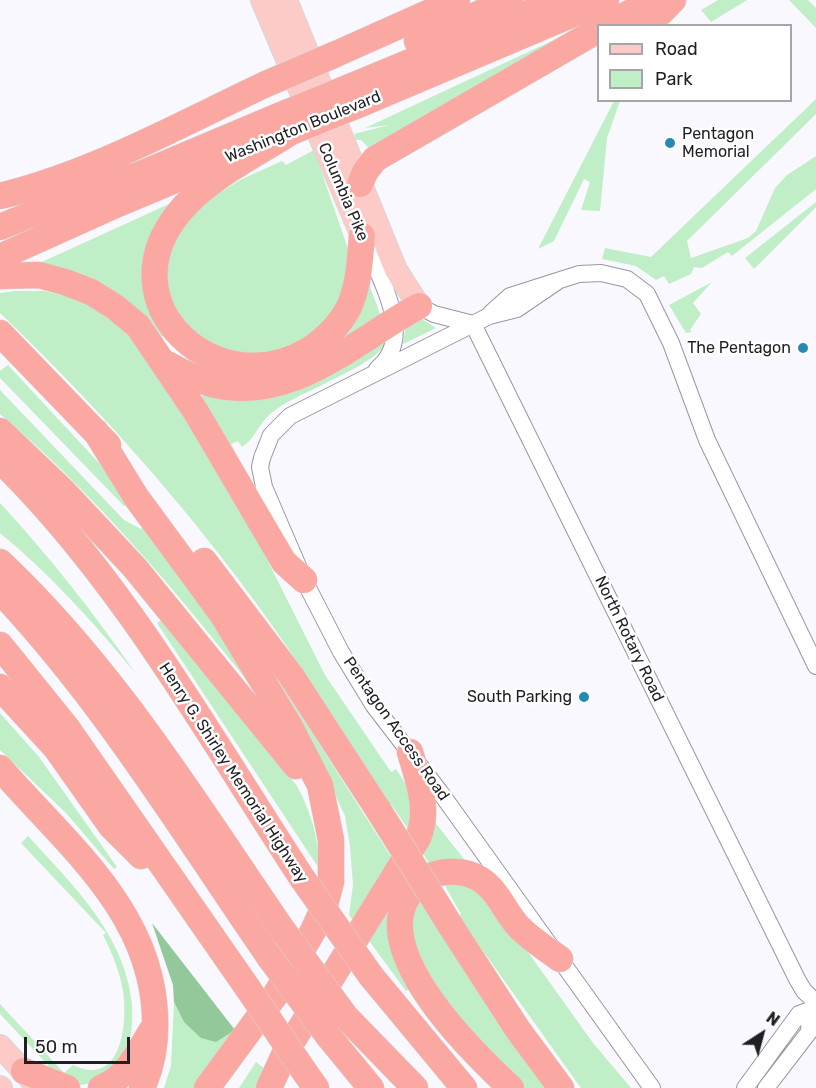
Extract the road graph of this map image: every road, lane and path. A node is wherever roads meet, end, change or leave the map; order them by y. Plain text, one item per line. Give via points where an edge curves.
1 (262, 0) edge
2 (286, 0) edge
3 (457, 0) edge
4 (510, 0) edge
5 (560, 0) edge
6 (606, 0) edge
7 (653, 0) edge
8 (673, 0) edge
9 (610, 24) edge
10 (649, 24) edge
11 (597, 31) edge
12 (348, 79) junction
13 (279, 109) junction
14 (360, 184) junction
15 (0, 196) edge
16 (0, 228) edge
17 (362, 236) junction
18 (0, 257) edge
19 (0, 276) edge
20 (419, 306) junction
21 (395, 319) junction
22 (473, 324) junction
23 (0, 333) edge
24 (450, 336) junction
25 (486, 350) junction
26 (165, 362) junction
27 (364, 379) junction
28 (0, 431) edge
29 (96, 432) junction
30 (0, 460) edge
31 (0, 562) edge
32 (304, 580) junction
33 (0, 591) edge
34 (0, 645) edge
35 (816, 666) edge
36 (0, 687) edge
37 (410, 752) junction
38 (0, 768) edge
39 (0, 778) edge
40 (33, 806) junction
41 (328, 824) junction
42 (195, 913) junction
43 (560, 959) junction
44 (814, 1005) edge
45 (345, 1016) junction
46 (156, 1024) junction
47 (329, 1037) junction
48 (0, 1046) edge
49 (227, 1065) junction
50 (640, 1071) junction
51 (310, 1079) edge
52 (32, 1080) edge
53 (67, 1088) edge
54 (102, 1088) edge
55 (142, 1088) edge
56 (207, 1088) edge
57 (216, 1088) edge
58 (269, 1088) edge
59 (362, 1088) edge
60 (371, 1088) edge
61 (403, 1088) edge
62 (415, 1088) edge
63 (464, 1088) edge
64 (511, 1088) edge
65 (561, 1088) edge
66 (646, 1088) edge
67 (652, 1088) edge
68 (745, 1088) edge
69 (766, 1088) edge

1 - 17 main road, Columbia Pike
2 - 14 main road, Columbia Pike
3 - 12 highway, Washington Boulevard
4 - 12 highway
5 - 12 highway
6 - 12 highway, Washington Boulevard
7 - 9 highway
8 - 10 highway
11 - 14 highway via 375,159
12 - 13 highway, Washington Boulevard, bridge
12 - 13 highway, Washington Boulevard, bridge
13 - 15 highway, Washington Boulevard
13 - 16 highway via 137,166
13 - 17 highway via 171,224 160,246 154,273 156,294 168,320 188,344 215,359 237,365 263,365 292,358 320,342 343,318 359,273
13 - 18 highway, Washington Boulevard via 120,203
14 - 20 main road, Columbia Pike via 401,282
17 - 21 street, Columbia Pike
19 - 26 highway via 39,275 91,292 138,326
20 - 21 highway
20 - 22 street
21 - 26 highway via 296,379 259,388 216,385
21 - 27 street, Pentagon Access Road via 392,351
22 - 24 street, Pentagon Access Road
22 - 25 street, North Rotary Road
22 - 35 street, Pentagon Access Road via 517,309 558,281 579,274 601,273 627,279 647,294 671,343 707,440
23 - 29 highway
24 - 25 street
24 - 27 street, Pentagon Access Road
25 - 44 street, North Rotary Road via 797,979
26 - 32 highway via 284,562
27 - 32 street, Pentagon Access Road via 290,416 271,435 262,458 264,487
28 - 41 highway via 113,544 187,629 295,765
29 - 41 highway via 136,496 206,590 266,686 316,773
29 - 65 highway, bridge via 249,618 314,710 518,1030
30 - 63 highway, Henry G. Shirley Memorial Highway, bridge via 64,529 113,592 371,976
31 - 45 highway, bridge via 71,636 118,693
32 - 37 street, Pentagon Access Road via 362,688
33 - 47 highway, bridge via 97,707
34 - 42 highway via 67,728
36 - 42 highway via 56,748 111,826
37 - 43 street, Pentagon Access Road
37 - 58 highway via 423,802 418,838 285,1053
38 - 40 highway
39 - 40 highway
40 - 46 highway via 102,882 132,924 153,981
41 - 49 highway via 333,868 325,905 292,969
42 - 51 highway, bridge
43 - 50 street, Pentagon Access Road
43 - 64 highway via 520,928 488,884 468,874 435,874 416,887 406,903 402,936 417,980 448,1025
44 - 68 street via 799,1014
44 - 69 street via 809,1032
45 - 61 highway
45 - 62 highway
46 - 54 highway via 126,1071
46 - 55 highway via 153,1056
47 - 59 highway
47 - 60 highway
48 - 52 main road
49 - 56 highway
49 - 57 highway
50 - 66 street
50 - 67 street, Pentagon Access Road
52 - 53 highway

